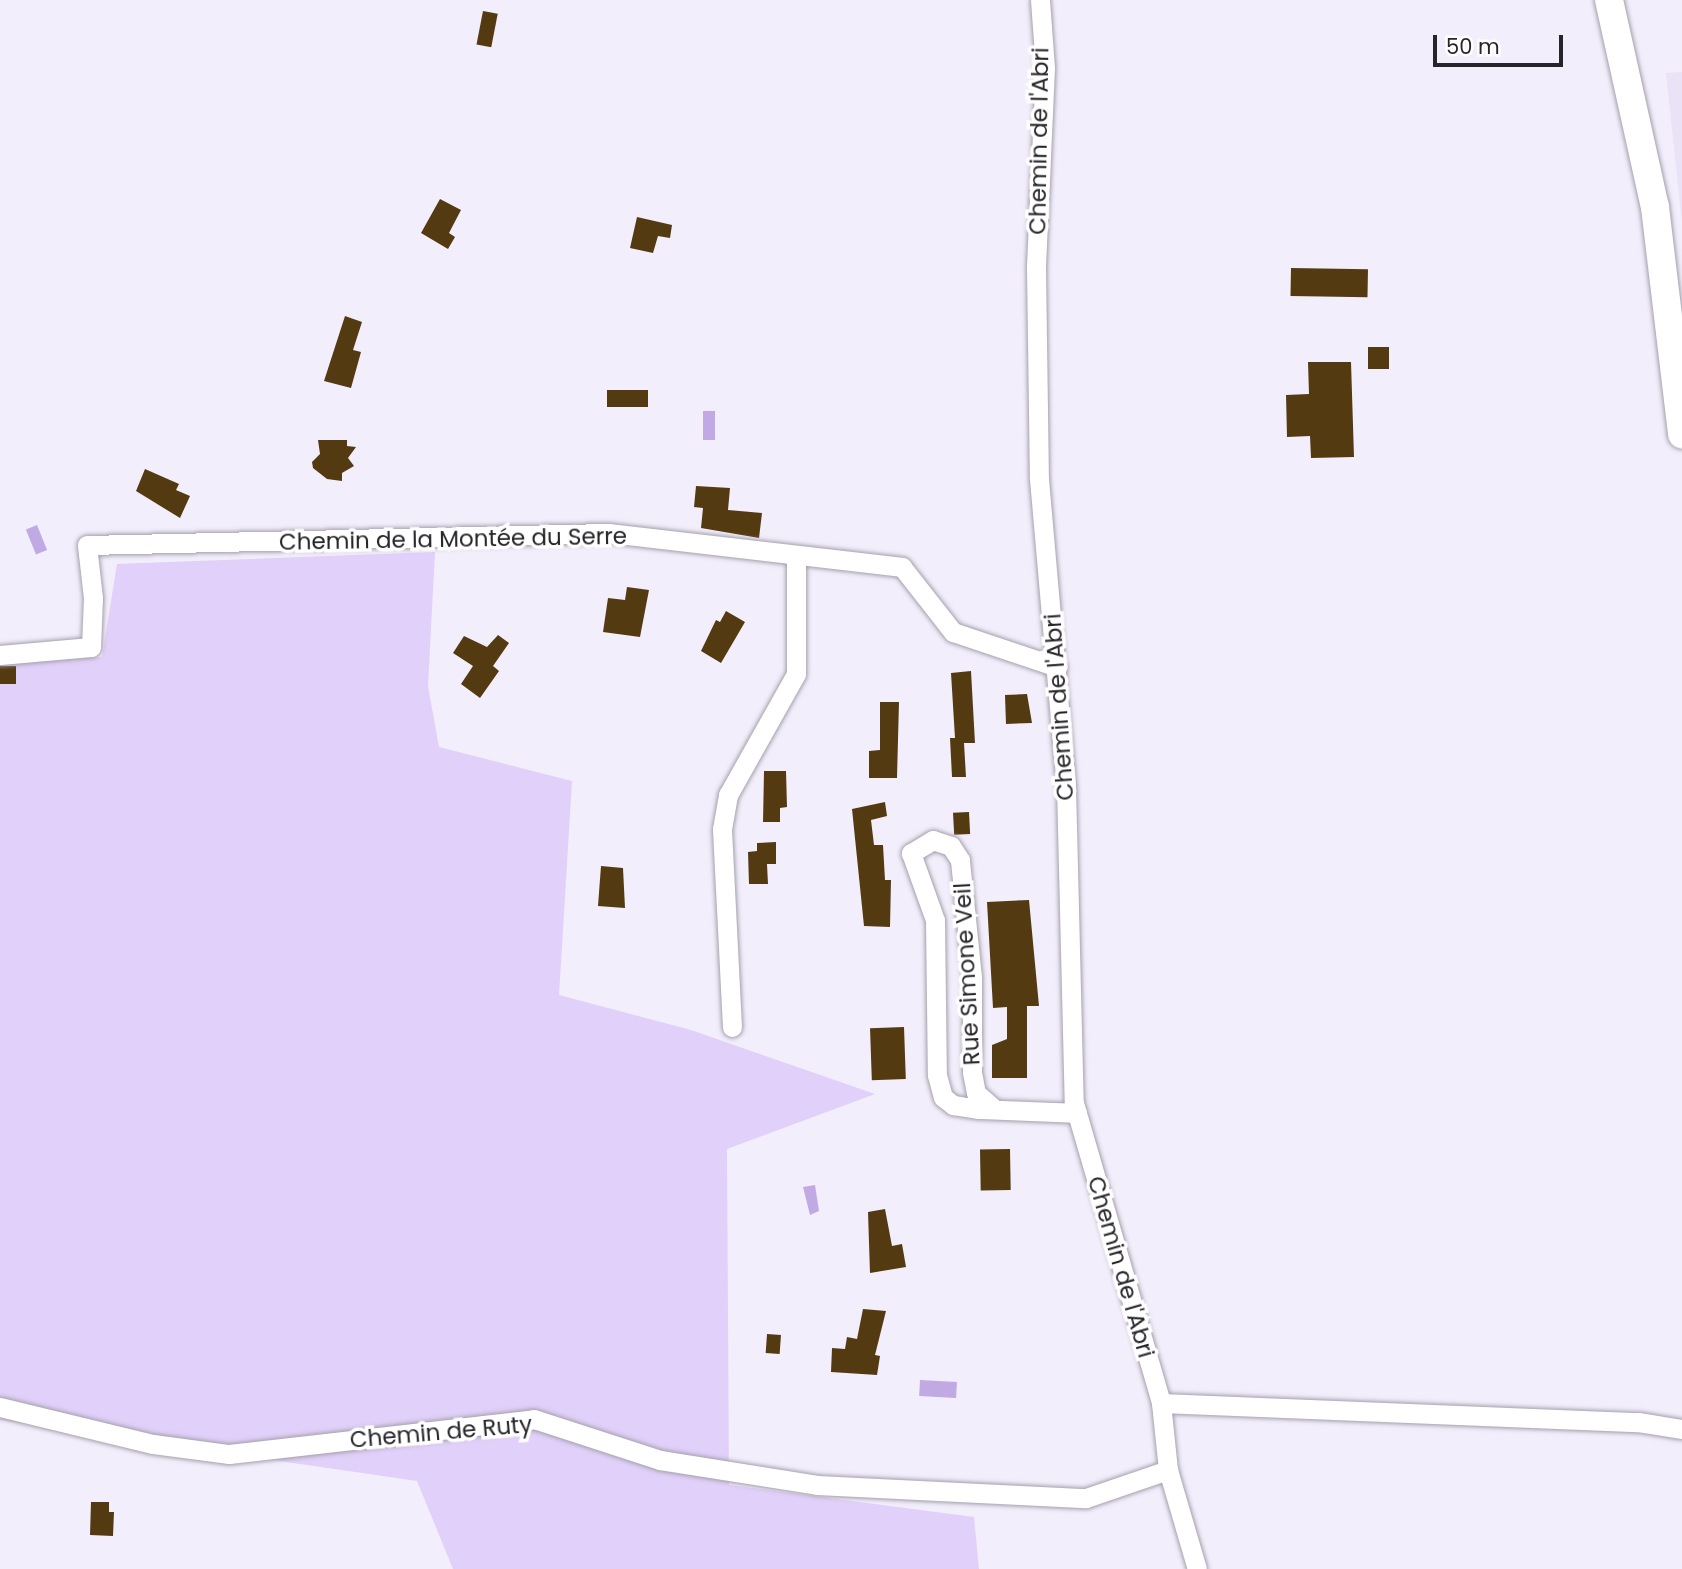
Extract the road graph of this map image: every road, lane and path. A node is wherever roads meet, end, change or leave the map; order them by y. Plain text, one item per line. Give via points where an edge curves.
1 (1040, 0) edge
2 (1609, 0) edge
3 (1682, 435) edge
4 (796, 558) junction
5 (0, 655) edge
6 (1057, 667) junction
7 (732, 1027) dead end
8 (992, 1107) junction
9 (1077, 1113) junction
10 (1161, 1403) junction
11 (0, 1407) edge
12 (1682, 1415) edge
13 (1638, 1422) junction
14 (1682, 1429) edge
15 (1168, 1470) junction
16 (1197, 1569) edge

1 - 6 street, Chemin de l'Abri via 1045,68 1035,268 1039,466
2 - 3 main road via 1655,206
4 - 5 street, Chemin de la Montée du Serre via 609,533 87,545 93,598 91,648
4 - 6 street, Chemin de la Montée du Serre via 902,566 953,632
4 - 7 street via 796,674 728,795 722,830
6 - 9 street, Chemin de l'Abri via 1066,786
8 - 8 street, Rue Simone Veil via 976,1093 972,1072 972,978 960,860 951,846 933,840 911,853 935,920 937,1075 943,1097 953,1105
8 - 9 street, Rue Simone Veil
9 - 10 street, Chemin de l'Abri
10 - 13 street
10 - 15 street, Chemin de l'Abri
11 - 15 street, Chemin de Ruty via 153,1444 229,1454 534,1419 660,1460 817,1485 1086,1498
12 - 13 street
13 - 14 street
15 - 16 street, Chemin de l'Abri

